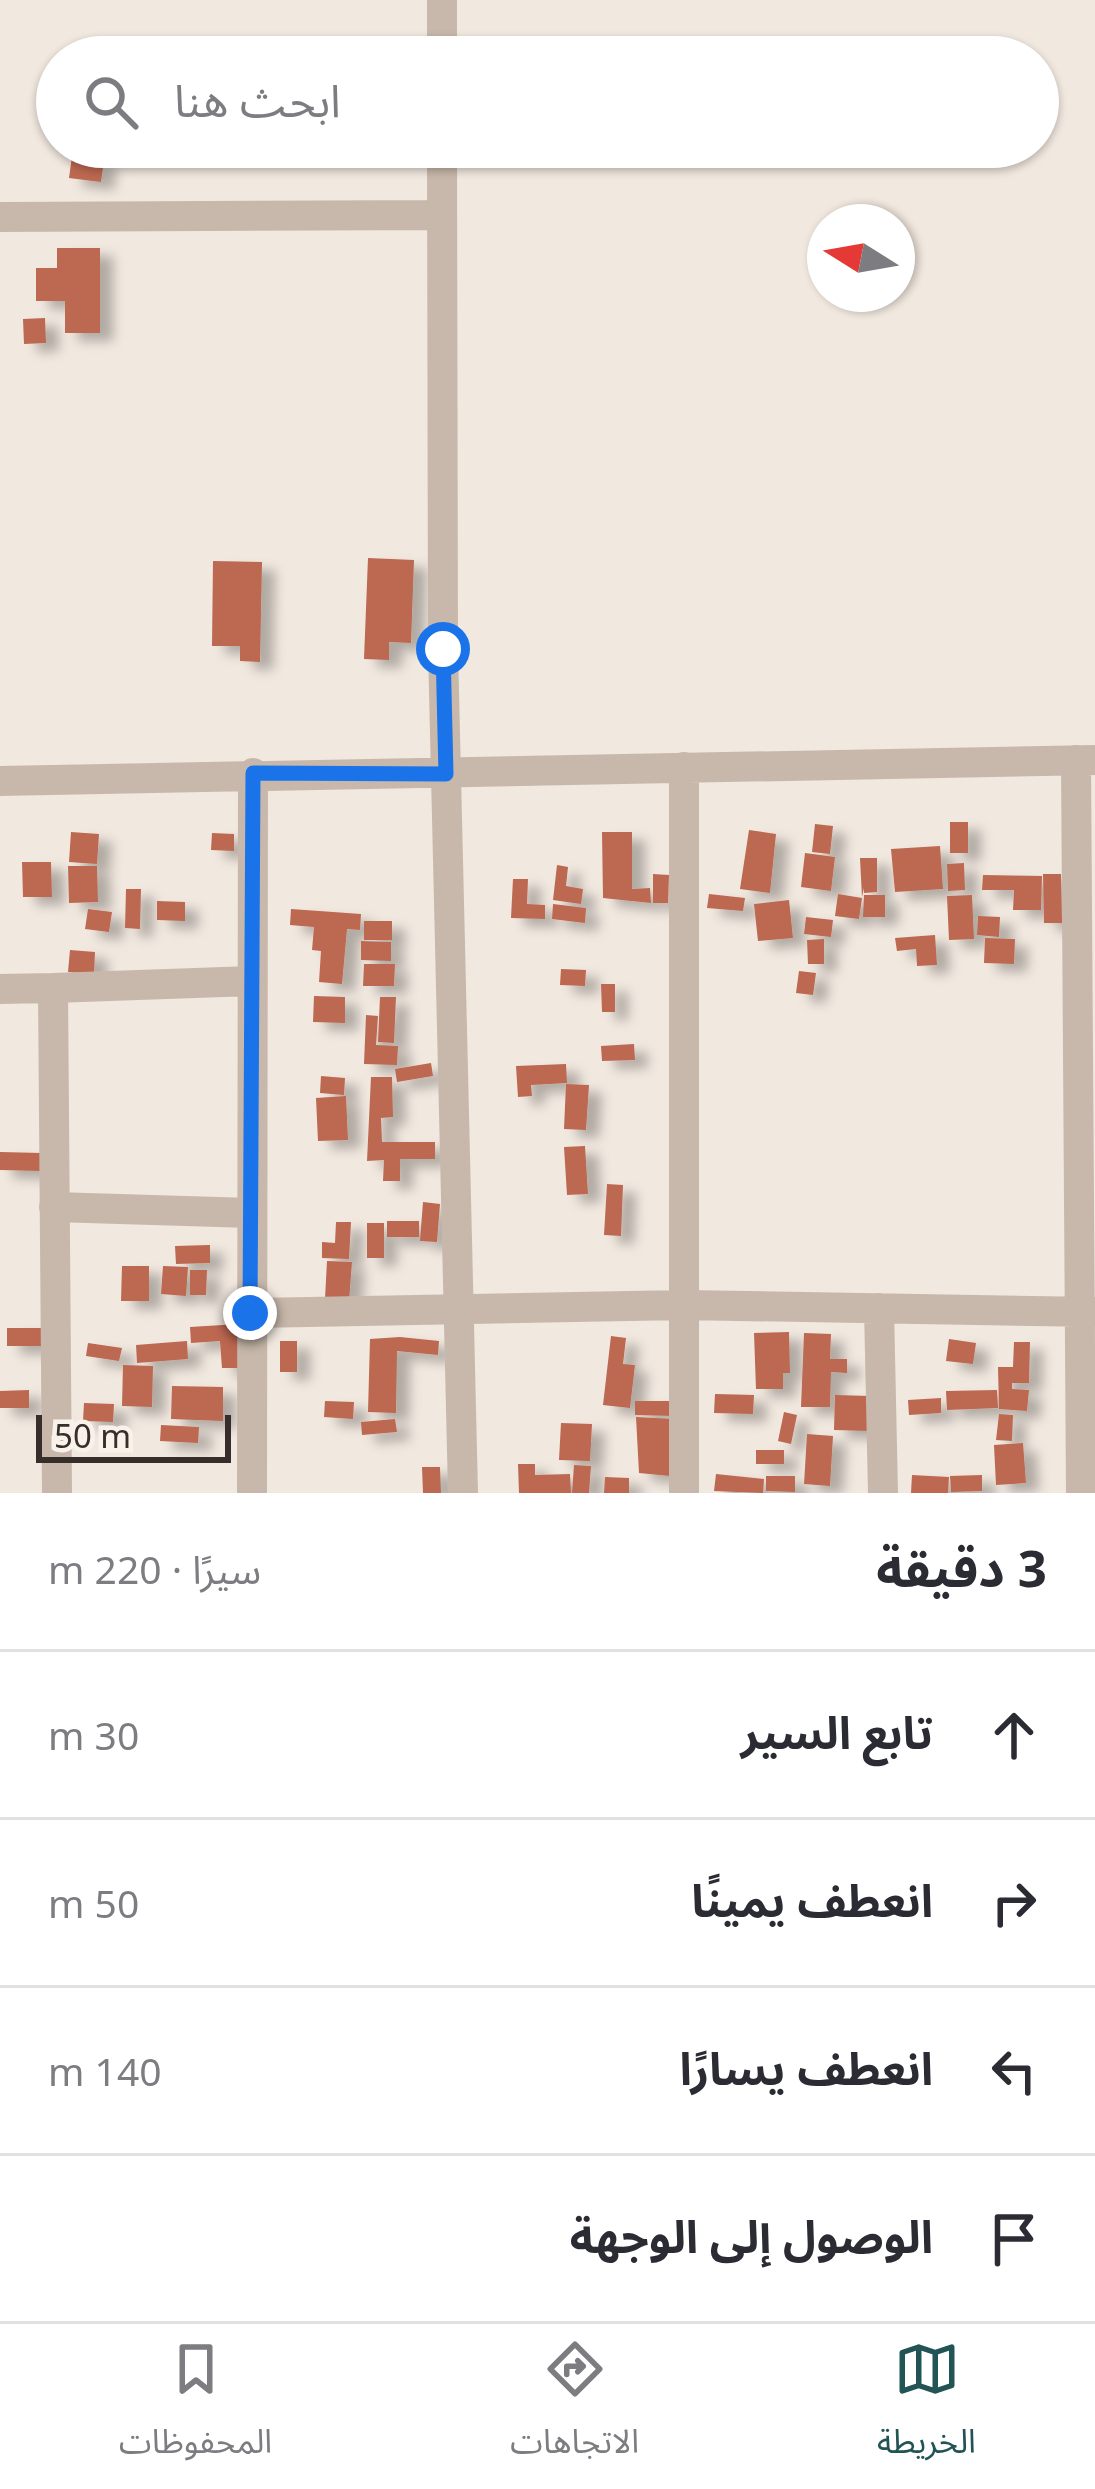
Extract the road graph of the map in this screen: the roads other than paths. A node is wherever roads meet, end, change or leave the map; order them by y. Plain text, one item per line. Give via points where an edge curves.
1 (442, 0) edge
2 (442, 36) edge
3 (442, 168) edge
4 (442, 215) junction
5 (0, 217) edge
6 (1085, 760) edge
7 (684, 767) junction
8 (253, 773) junction
9 (446, 774) junction
10 (0, 781) edge
11 (252, 981) junction
12 (53, 988) junction
13 (0, 989) edge
14 (54, 1208) junction
15 (251, 1213) junction
16 (683, 1305) junction
17 (879, 1308) junction
18 (459, 1310) junction
19 (1087, 1312) edge
20 (250, 1313) junction
21 (57, 1493) edge
22 (252, 1493) edge
23 (463, 1493) edge
24 (684, 1493) edge
25 (883, 1493) edge
26 (1081, 1493) edge

1 - 2 street
3 - 4 street
4 - 5 street
4 - 9 street
6 - 7 street
6 - 19 street
7 - 9 street
7 - 16 street
8 - 9 street
8 - 10 street
8 - 11 street
9 - 18 street
11 - 12 street
11 - 15 street
12 - 13 street
12 - 14 street
14 - 15 street
14 - 21 street
15 - 20 street
16 - 17 street
16 - 18 street
16 - 24 street
17 - 19 street
17 - 25 street
18 - 20 street
18 - 23 street
19 - 26 street
20 - 22 street

